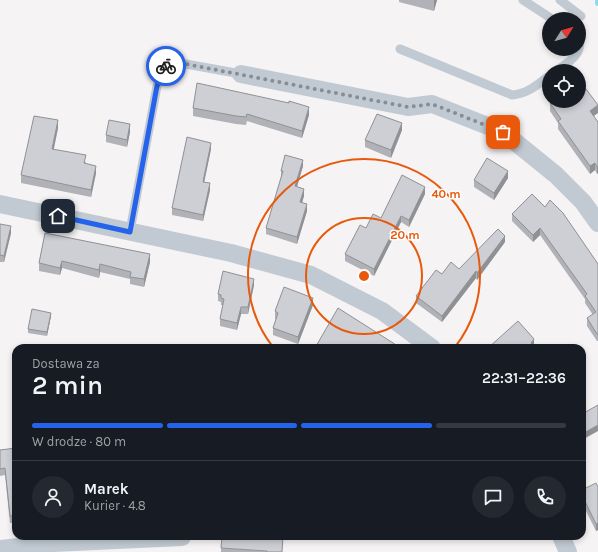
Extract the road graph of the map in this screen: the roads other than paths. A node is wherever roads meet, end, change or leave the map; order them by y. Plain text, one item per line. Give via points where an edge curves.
1 (523, 0) edge
2 (560, 0) edge
3 (542, 12) edge
4 (576, 12) edge
5 (400, 49) dead end
6 (576, 56) edge
7 (565, 64) edge
8 (241, 74) joint
9 (542, 81) edge
10 (0, 204) edge
11 (598, 223) edge
12 (130, 232) junction
13 (427, 344) edge
14 (118, 540) edge
15 (563, 540) edge
16 (0, 549) edge
17 (568, 552) edge

1 - 3 lane
2 - 4 lane
5 - 9 lane via 512,95 529,91
6 - 7 lane
8 - 11 street via 408,107 432,104 503,132 556,175 583,202
8 - 12 lane via 186,64 165,66 157,86
10 - 12 street
12 - 13 street via 231,253 311,275 382,311
14 - 16 street
15 - 17 street

